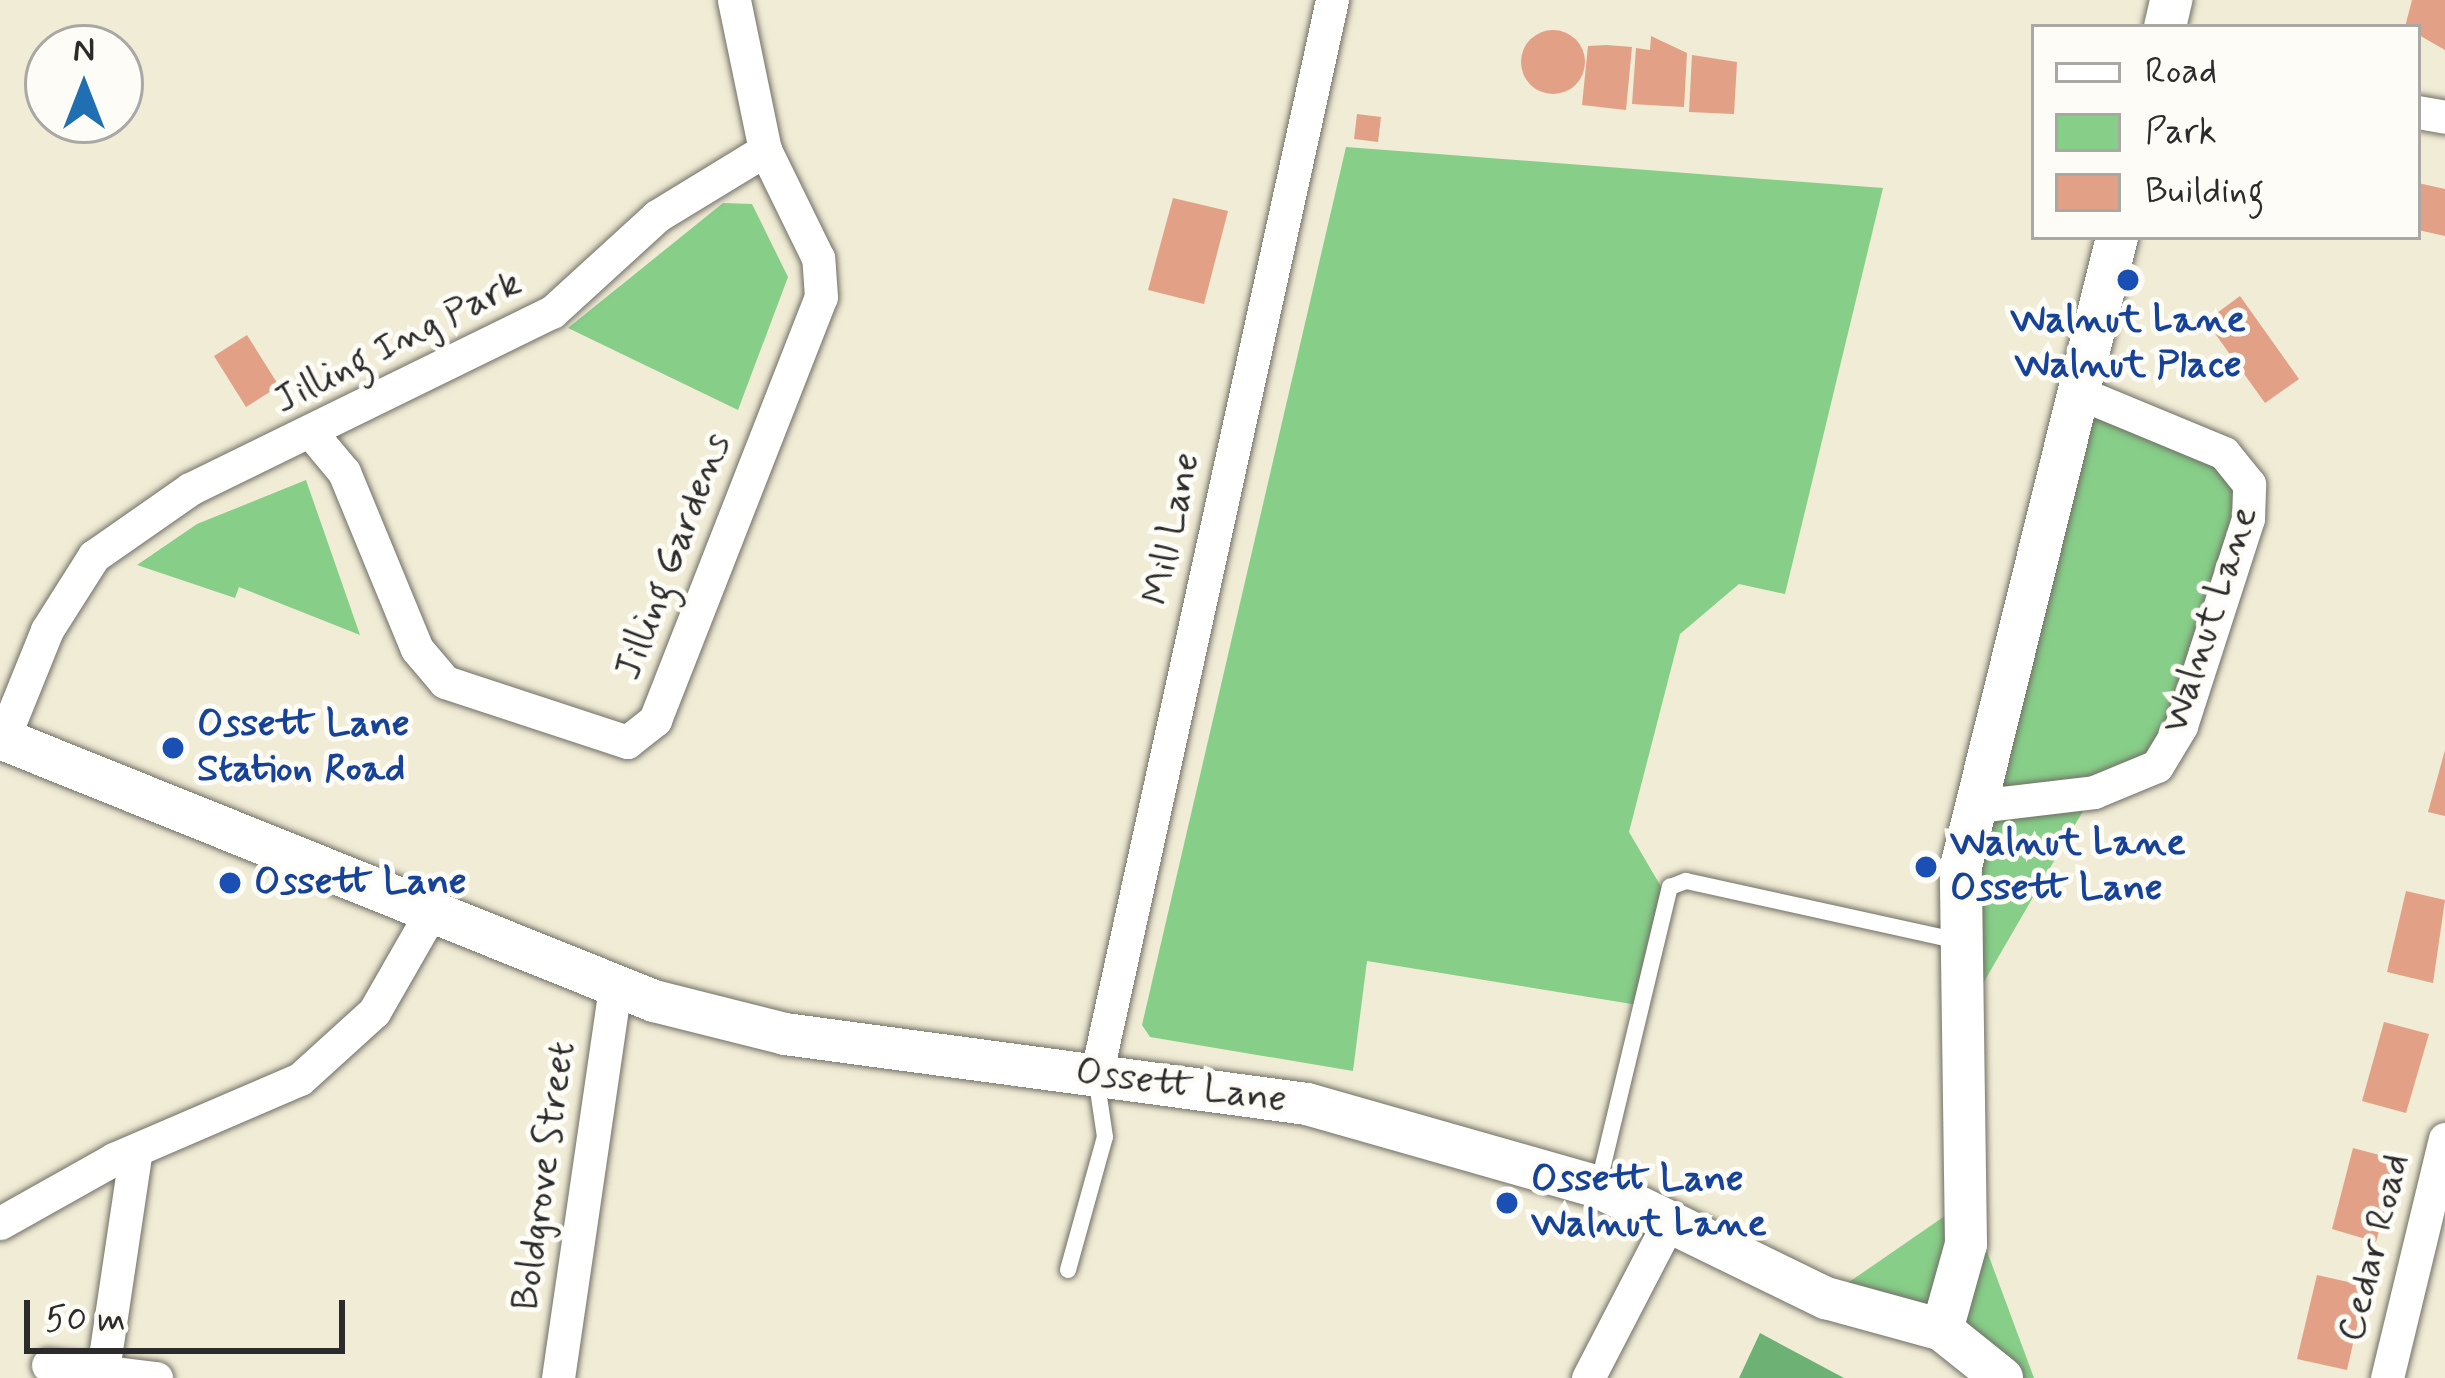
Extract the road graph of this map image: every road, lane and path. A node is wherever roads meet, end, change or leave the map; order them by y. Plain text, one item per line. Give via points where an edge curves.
1 (734, 0) edge
2 (1332, 0) edge
3 (765, 150) junction
4 (2116, 240) edge
5 (2077, 392) junction
6 (313, 435) junction
7 (1, 739) edge
8 (1977, 806) junction
9 (429, 916) junction
10 (1958, 941) junction
11 (615, 987) junction
12 (1096, 1076) junction
13 (2445, 1138) edge
14 (136, 1150) junction
15 (1598, 1187) junction
16 (1670, 1220) junction
17 (2435, 1221) edge
18 (0, 1223) edge
19 (1068, 1270) dead end
20 (1942, 1330) junction
21 (48, 1365) dead end
22 (103, 1370) junction
23 (157, 1378) edge
24 (558, 1378) edge
25 (1588, 1378) edge
26 (2002, 1378) edge
27 (2387, 1378) edge

1 - 3 street
2 - 12 street, Mill Lane
3 - 6 street, Jilling Ing Park via 657,215 552,312
3 - 6 street, Jilling Gardens via 818,258 821,297 655,720 627,742 445,682 401,617 344,472
4 - 5 street
5 - 8 street
5 - 8 street, Walnut Lane via 2213,446 2241,467 2252,501 2181,726 2157,766 2094,792
6 - 7 street, Jilling Ing Park via 190,490 94,556 47,630
7 - 9 street, Ossett Lane
8 - 10 street
9 - 11 street, Ossett Lane
9 - 14 street via 374,1012 300,1079
10 - 15 lane via 1686,881 1670,887
10 - 20 street via 1966,1244
11 - 12 street, Ossett Lane via 785,1034
11 - 24 street, Boldgrove Street
12 - 15 street, Ossett Lane via 1306,1104
12 - 19 lane via 1102,1156
13 - 17 street, Cedar Road
14 - 18 street
14 - 22 street
15 - 16 street, Ossett Lane
16 - 20 street, Ossett Lane via 1826,1298
16 - 25 street
17 - 27 street, Cedar Road
20 - 26 street, Ossett Lane
21 - 22 street
22 - 23 street

